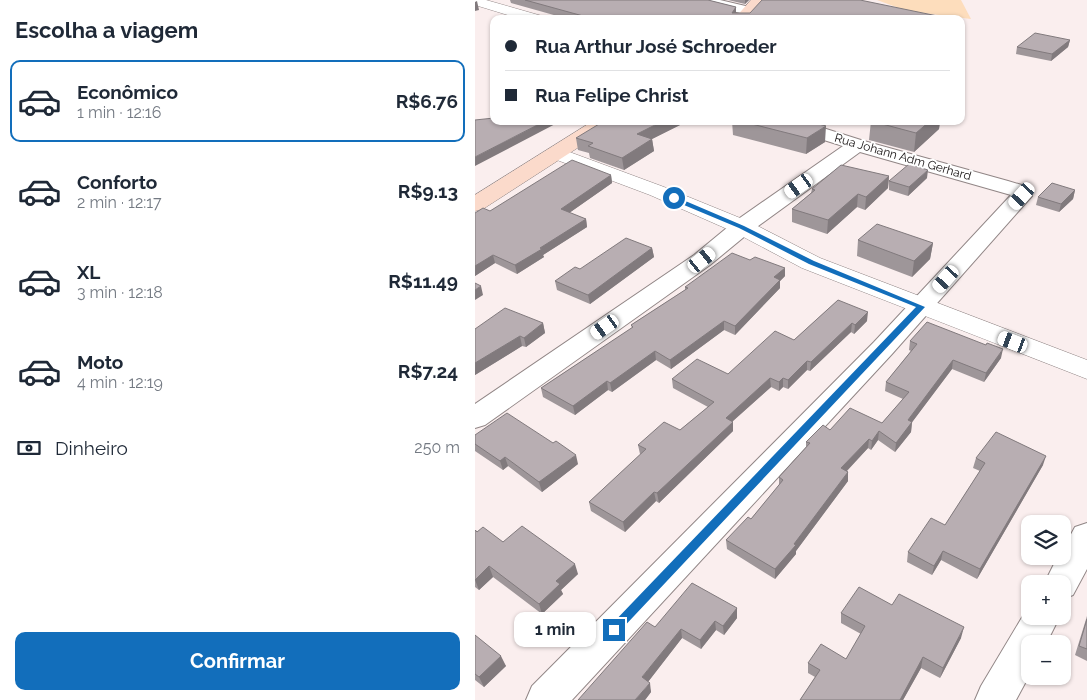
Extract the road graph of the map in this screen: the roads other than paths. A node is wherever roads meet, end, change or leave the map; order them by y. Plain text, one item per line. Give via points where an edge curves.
1 (704, 0) edge
2 (759, 0) edge
3 (475, 1) edge
4 (523, 15) edge
5 (745, 15) edge
6 (600, 125) edge
7 (794, 125) edge
8 (857, 145) junction
9 (557, 153) junction
10 (475, 204) edge
11 (742, 227) junction
12 (921, 307) junction
13 (1087, 370) edge
14 (475, 418) edge
15 (1087, 537) edge
16 (1066, 575) edge
17 (1037, 625) edge
18 (546, 700) edge
19 (995, 700) edge

1 - 5 street
2 - 5 main road
3 - 4 street
6 - 9 main road
7 - 8 street, Rua Johann Adm Gerhard
8 - 11 street
8 - 12 street, Rua Johann Adm Gerhard via 1001,184 1018,190 1022,196
9 - 10 main road
9 - 11 street
11 - 12 street via 811,263
11 - 14 street via 702,260
12 - 13 street
12 - 18 street
15 - 16 street
17 - 19 street

